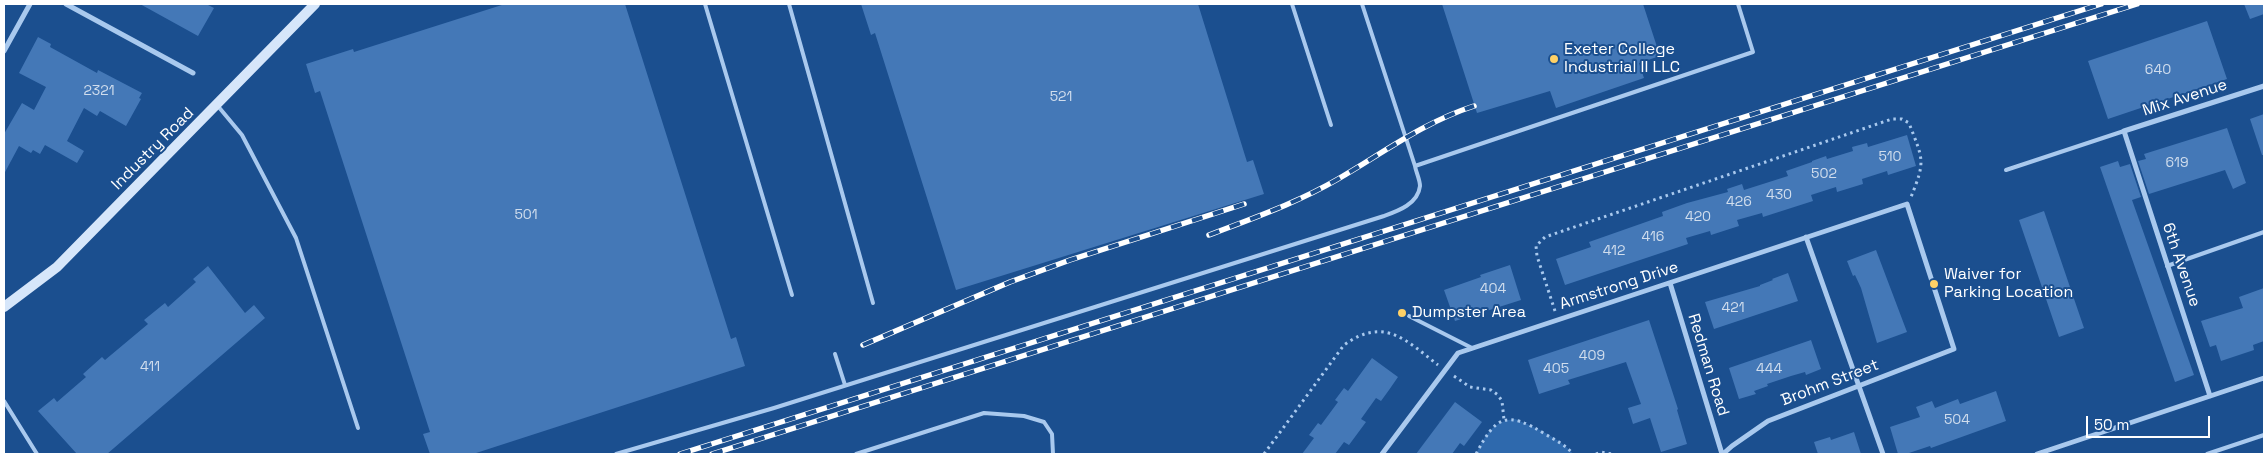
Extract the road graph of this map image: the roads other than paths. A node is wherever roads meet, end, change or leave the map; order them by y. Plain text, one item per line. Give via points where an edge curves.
1 (30, 4) edge
2 (66, 4) edge
3 (315, 4) edge
4 (705, 4) edge
5 (790, 4) edge
6 (1294, 4) edge
7 (1362, 4) edge
8 (1738, 4) edge
9 (4, 51) edge
10 (193, 73) dead end
11 (2264, 86) edge
12 (217, 105) junction
13 (1331, 125) dead end
14 (2124, 131) junction
15 (1415, 166) junction
16 (2006, 170) dead end
17 (2264, 232) edge
18 (1806, 237) junction
19 (2167, 266) junction
20 (1670, 283) junction
21 (792, 295) dead end
22 (873, 302) dead end
23 (4, 306) edge
24 (1409, 316) dead end
25 (1472, 348) junction
26 (1954, 349) joint
27 (835, 354) dead end
28 (2264, 378) edge
29 (845, 385) junction
30 (1858, 385) junction
31 (2210, 396) junction
32 (4, 401) edge
33 (358, 428) dead end
34 (2264, 435) edge
35 (37, 454) edge
36 (616, 454) edge
37 (856, 454) edge
38 (1053, 454) edge
39 (1382, 454) edge
40 (1723, 454) edge
41 (1883, 454) edge
42 (2037, 454) edge
43 (2207, 454) edge

1 - 9 street
2 - 10 street
3 - 12 main road, Industry Road
4 - 21 lane
5 - 22 lane
6 - 13 lane
7 - 15 lane
8 - 15 lane via 1753,52
11 - 14 street, Mix Avenue
12 - 23 main road, Industry Road via 57,267
12 - 33 lane via 242,135 296,238
14 - 16 lane
14 - 19 street, 6th Avenue
15 - 29 lane via 1420,186 1416,195 1402,209 1384,216
17 - 19 lane
18 - 20 street, Armstrong Drive
18 - 26 street, Armstrong Drive via 1908,204
18 - 30 street
19 - 31 street, 6th Avenue
20 - 25 street, Armstrong Drive
20 - 40 street, Redman Road
24 - 25 lane
25 - 39 street, Armstrong Drive via 1458,353
26 - 30 street, Brohm Street
27 - 29 lane
28 - 31 street
29 - 36 lane
30 - 40 street, Brohm Street via 1768,421
30 - 41 street
31 - 42 street
32 - 35 lane
34 - 43 lane
37 - 38 lane via 984,413 1024,416 1044,422 1052,434

